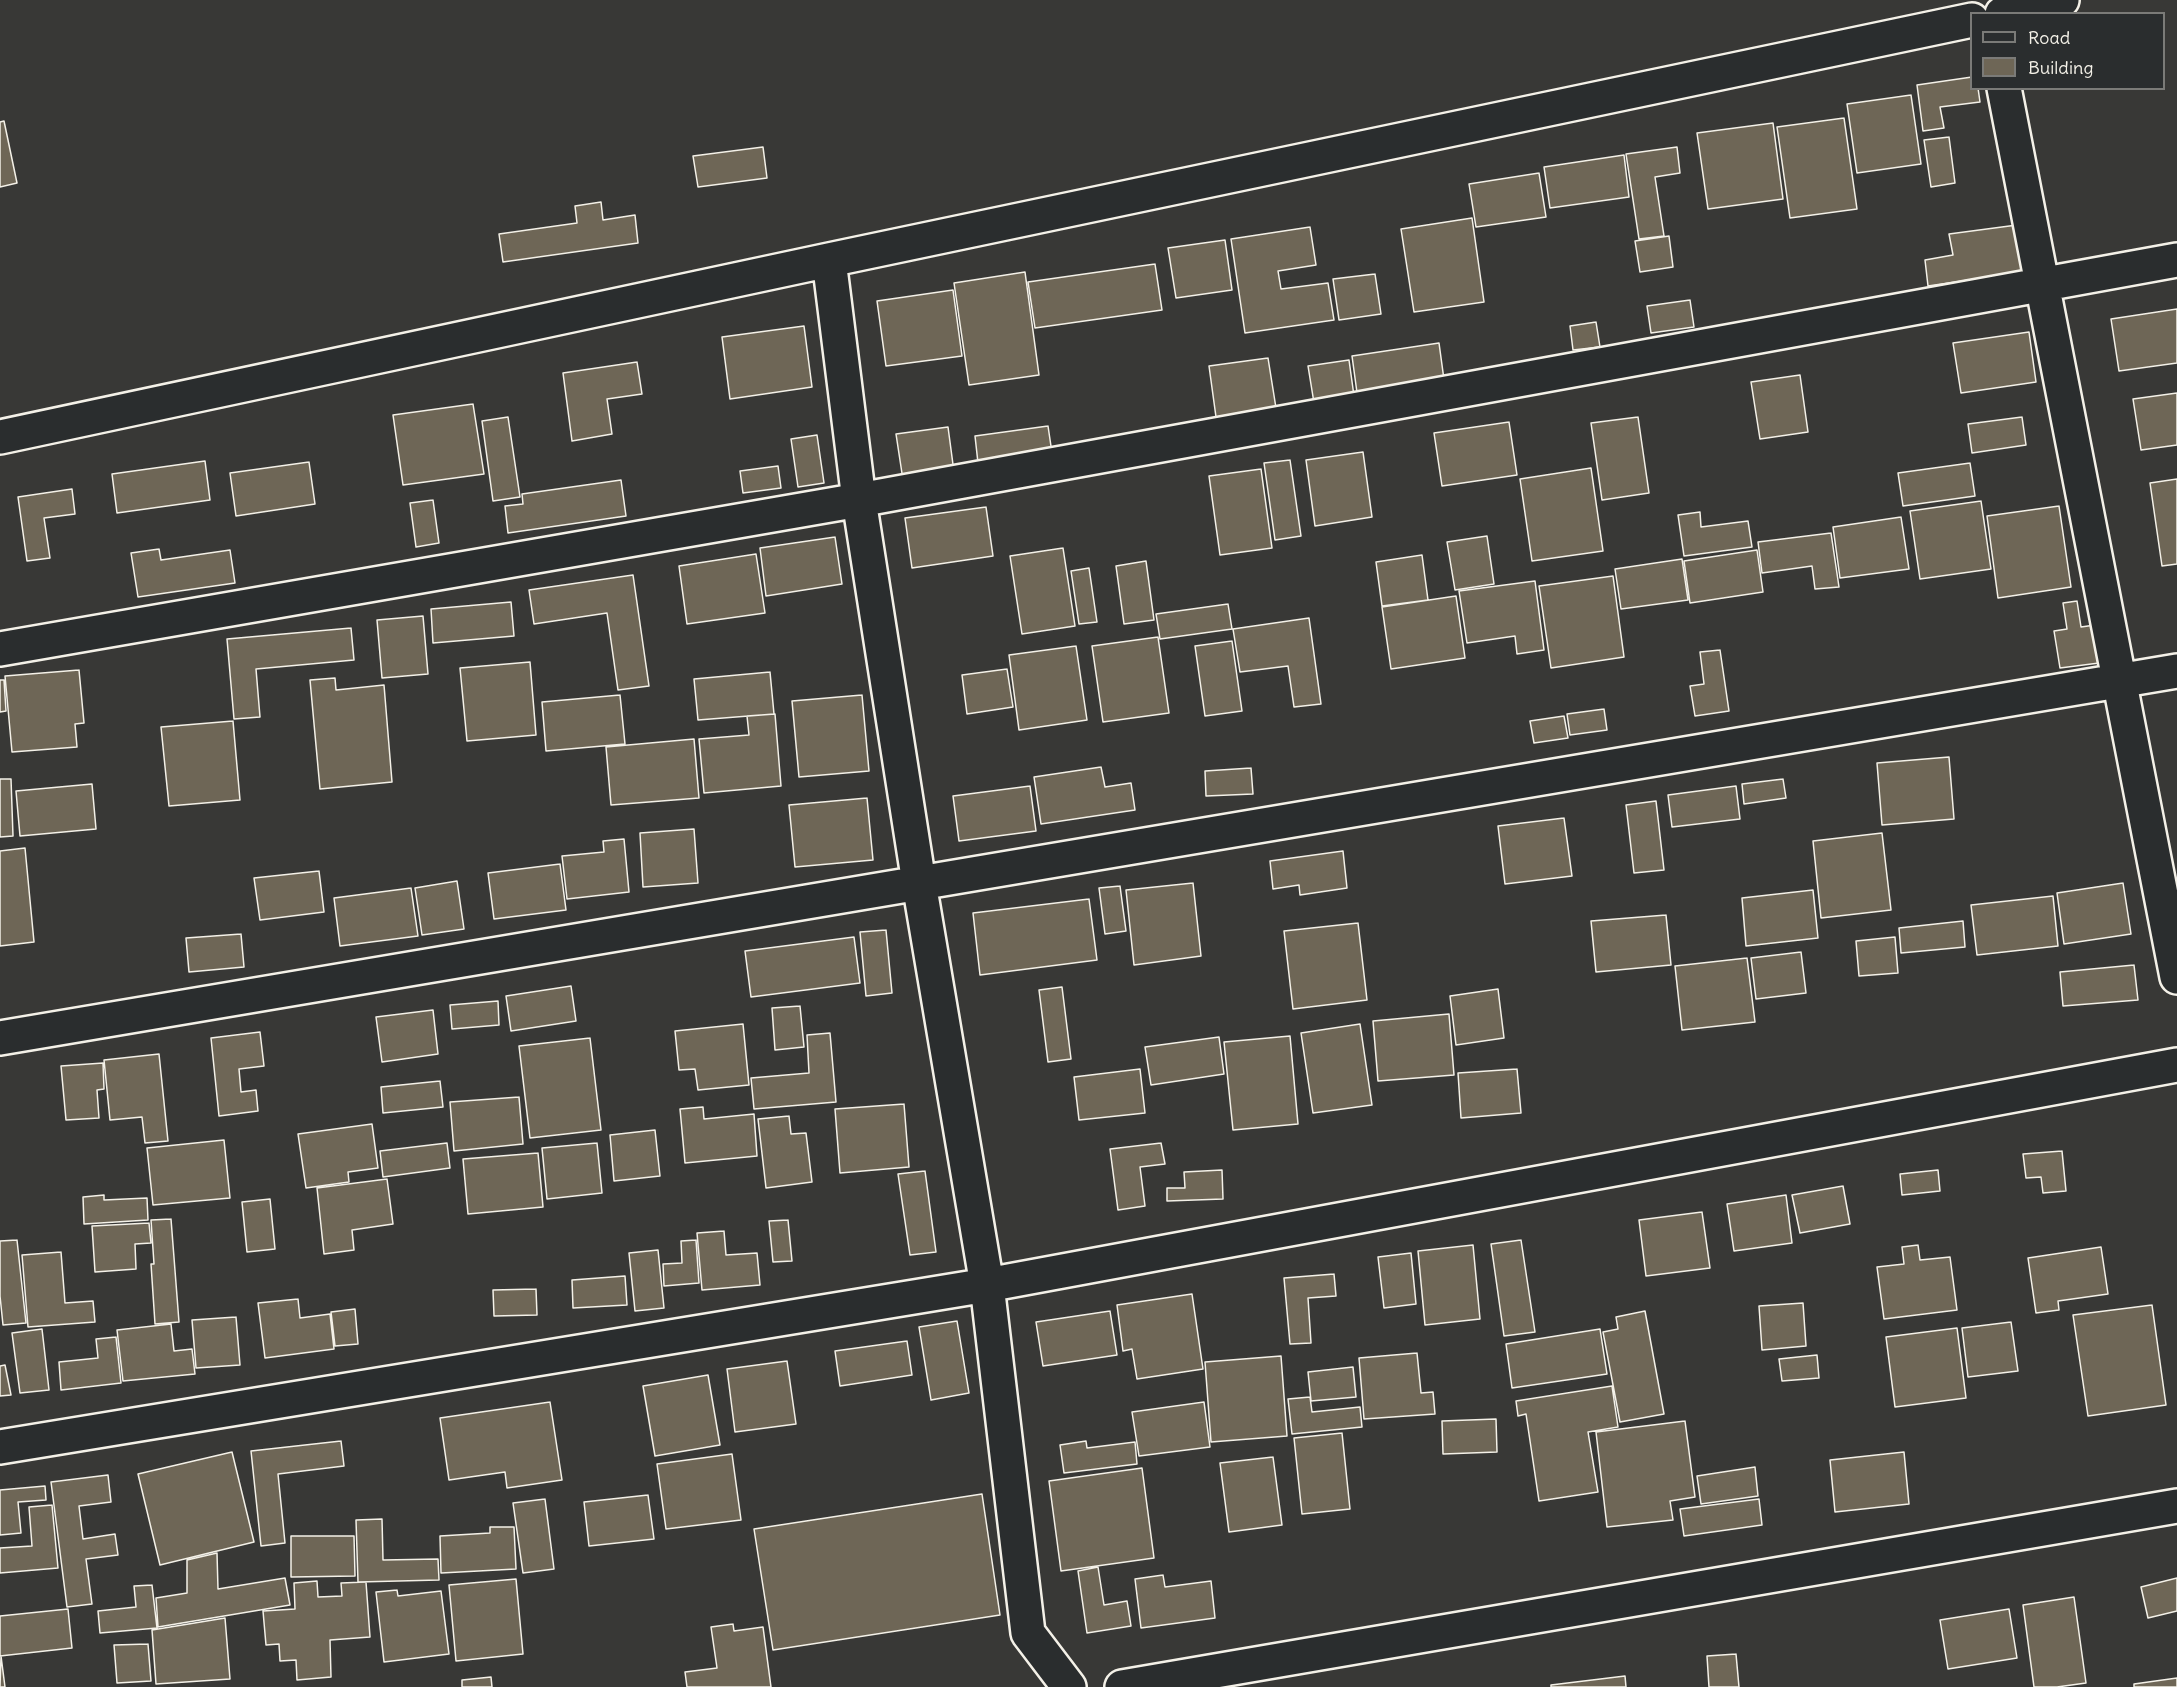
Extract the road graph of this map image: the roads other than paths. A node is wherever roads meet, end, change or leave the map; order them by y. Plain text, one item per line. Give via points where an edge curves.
1 (2062, 0) edge
2 (2011, 12) edge
3 (1970, 20) edge
4 (2004, 90) edge
5 (829, 260) junction
6 (2177, 260) edge
7 (2042, 284) junction
8 (0, 437) edge
9 (859, 500) junction
10 (0, 649) edge
11 (2177, 671) edge
12 (2120, 681) junction
13 (920, 883) junction
14 (2177, 977) edge
15 (0, 1038) edge
16 (2177, 1065) edge
17 (987, 1285) junction
18 (0, 1447) edge
19 (2177, 1506) edge
20 (1069, 1687) edge
21 (1122, 1687) edge

1 - 2 street
3 - 5 street
4 - 7 street
5 - 8 street
5 - 9 street
6 - 7 street
7 - 9 street
7 - 12 street
9 - 10 street
9 - 13 street
11 - 12 street
12 - 13 street
12 - 14 street
13 - 15 street
13 - 17 street
16 - 17 street
17 - 18 street
17 - 20 street via 1028,1633
19 - 21 street

